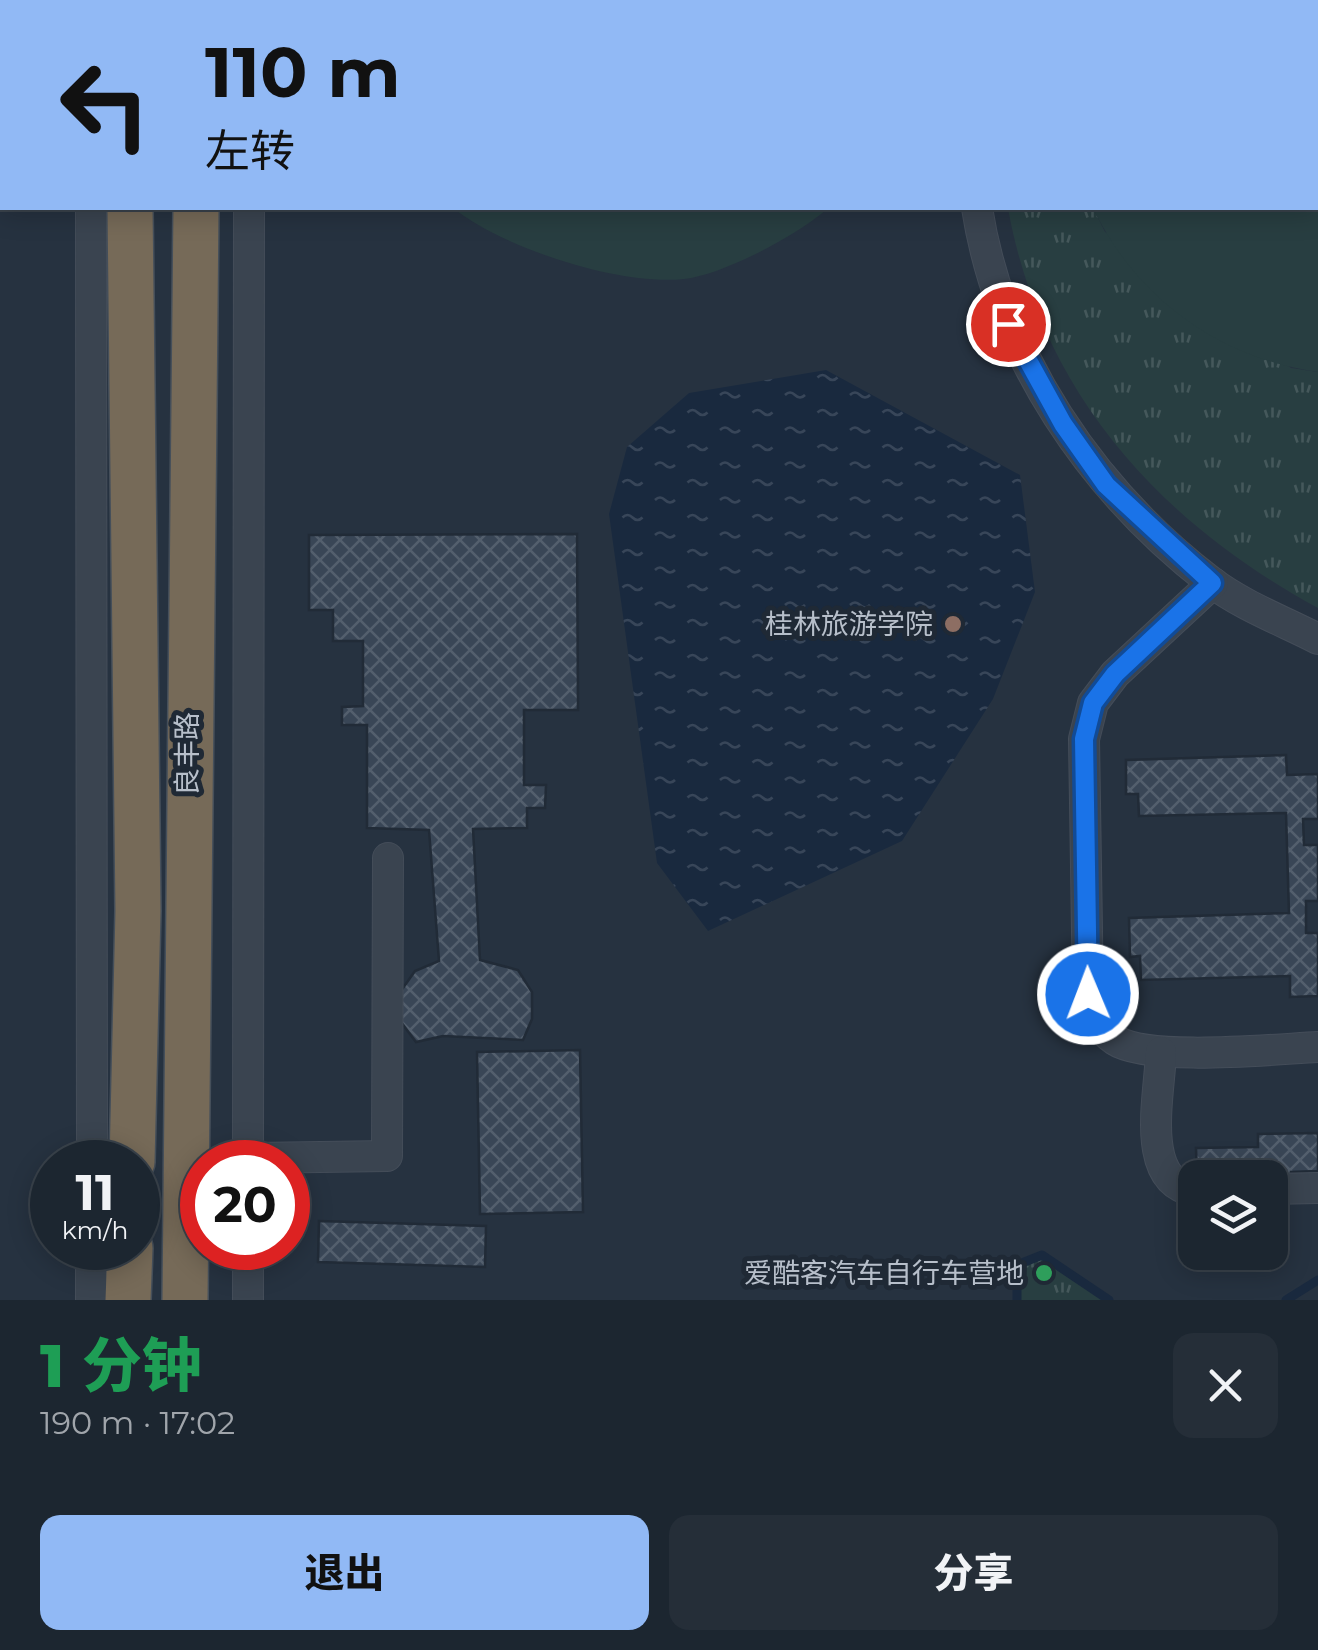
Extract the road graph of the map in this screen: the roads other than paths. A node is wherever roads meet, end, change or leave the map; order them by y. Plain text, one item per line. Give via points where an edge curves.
1 (91, 210) edge
2 (130, 210) edge
3 (196, 210) edge
4 (249, 210) edge
5 (978, 210) edge
6 (1212, 583) junction
7 (1318, 639) edge
8 (388, 858) dead end
9 (1318, 1048) edge
10 (1161, 1052) junction
11 (92, 1140) edge
12 (133, 1140) edge
13 (248, 1140) edge
14 (310, 1158) edge
15 (1178, 1186) edge
16 (1318, 1188) edge
17 (1288, 1189) edge
18 (91, 1270) edge
19 (129, 1270) edge
20 (248, 1270) edge
21 (91, 1300) edge
22 (128, 1300) edge
23 (185, 1300) edge
24 (248, 1300) edge

1 - 11 street
2 - 12 highway, 良丰路 via 138,911
3 - 23 highway, 良丰路
4 - 13 street
5 - 6 street via 1008,324 1063,424 1106,485
6 - 7 street
6 - 10 street via 1115,674 1093,703 1084,739 1088,994 1106,1034 1120,1044
8 - 14 street via 387,1156
9 - 10 street
10 - 15 street via 1158,1153 1163,1174
16 - 17 street
18 - 21 street
19 - 22 highway
20 - 24 street

